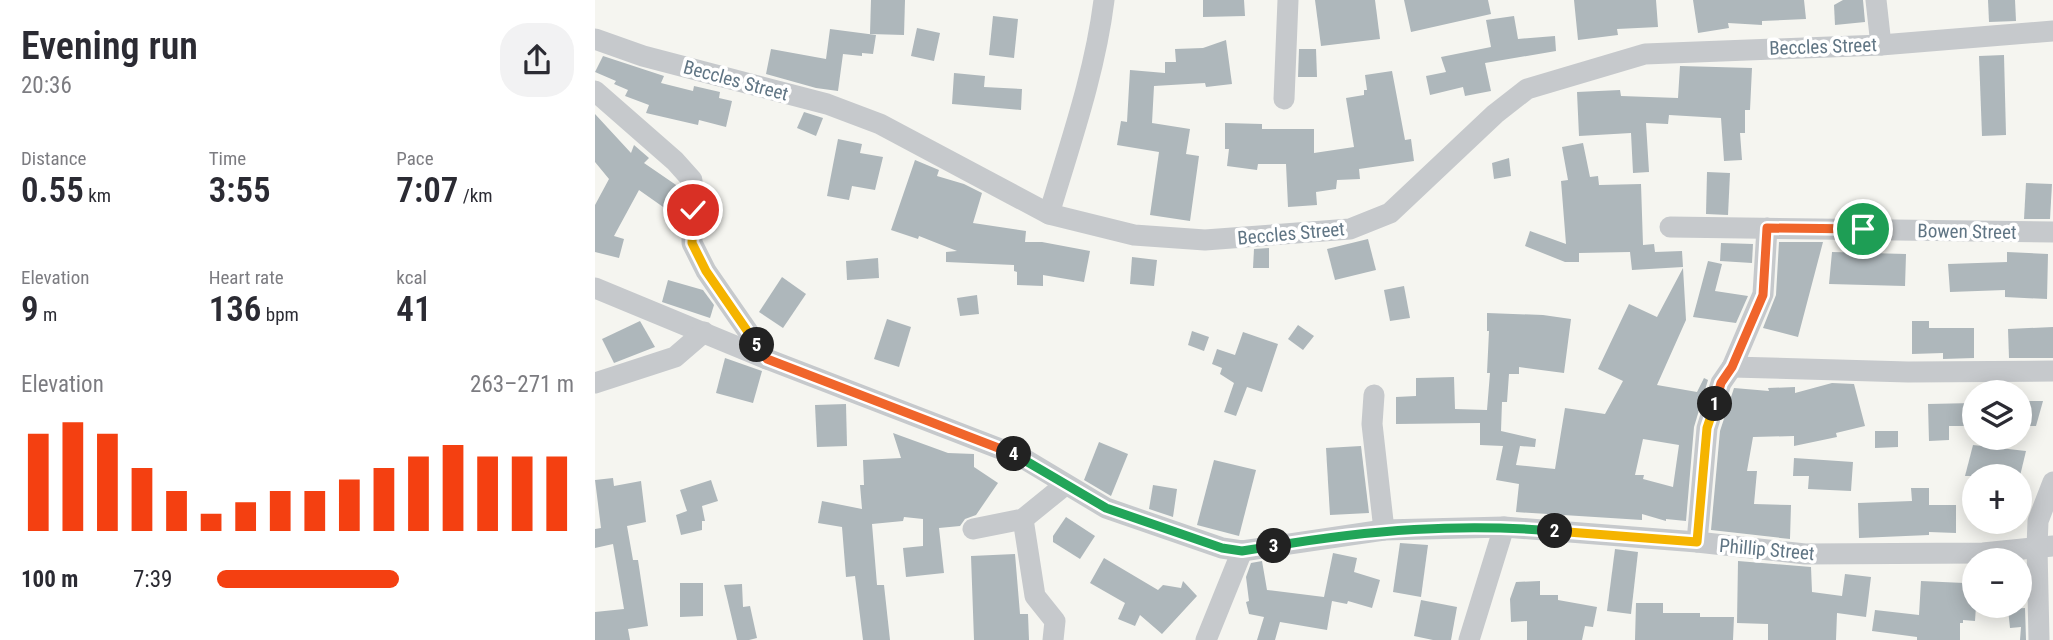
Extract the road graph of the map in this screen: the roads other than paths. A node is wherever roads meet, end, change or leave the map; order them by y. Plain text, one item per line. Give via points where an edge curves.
1 (1104, 0) edge
2 (1288, 0) edge
3 (1876, 0) edge
4 (2053, 31) edge
5 (595, 39) edge
6 (1881, 45) junction
7 (595, 91) edge
8 (1284, 99) dead end
9 (1049, 214) junction
10 (1670, 227) dead end
11 (1767, 228) junction
12 (2053, 232) edge
13 (595, 288) edge
14 (704, 332) junction
15 (767, 359) junction
16 (1732, 367) junction
17 (2053, 370) edge
18 (595, 383) edge
19 (1374, 395) dead end
20 (2053, 482) edge
21 (1065, 485) junction
22 (1023, 519) junction
23 (1504, 527) junction
24 (973, 529) dead end
25 (1384, 530) junction
26 (1697, 542) junction
27 (2045, 546) edge
28 (1242, 551) junction
29 (1053, 640) edge
30 (1206, 640) edge
31 (1469, 640) edge
32 (2039, 640) edge

1 - 9 street via 1086,93
2 - 8 street
3 - 6 street
4 - 6 street, Beccles Street
5 - 9 street, Beccles Street via 827,104 880,124
6 - 9 street, Beccles Street via 1645,54 1527,89 1390,213 1350,229 1205,240 1134,235
7 - 15 street via 692,180 692,243
10 - 11 street, Bowen Street
11 - 12 street, Bowen Street
11 - 16 street via 1763,295
13 - 14 street, Phillip Street
14 - 15 street, Phillip Street
14 - 18 street via 675,357
15 - 21 street, Phillip Street via 1021,457
16 - 17 street
16 - 26 street via 1721,383 1707,428
19 - 25 street via 1372,424
20 - 27 street via 2038,522
21 - 22 street
21 - 28 street, Phillip Street via 1106,508
22 - 24 street
22 - 29 street via 1035,596 1055,621
23 - 25 street, Phillip Street
23 - 26 street, Phillip Street
23 - 31 street
25 - 28 street, Phillip Street
26 - 27 street, Phillip Street via 1805,554 1983,553
27 - 32 street
28 - 30 street

